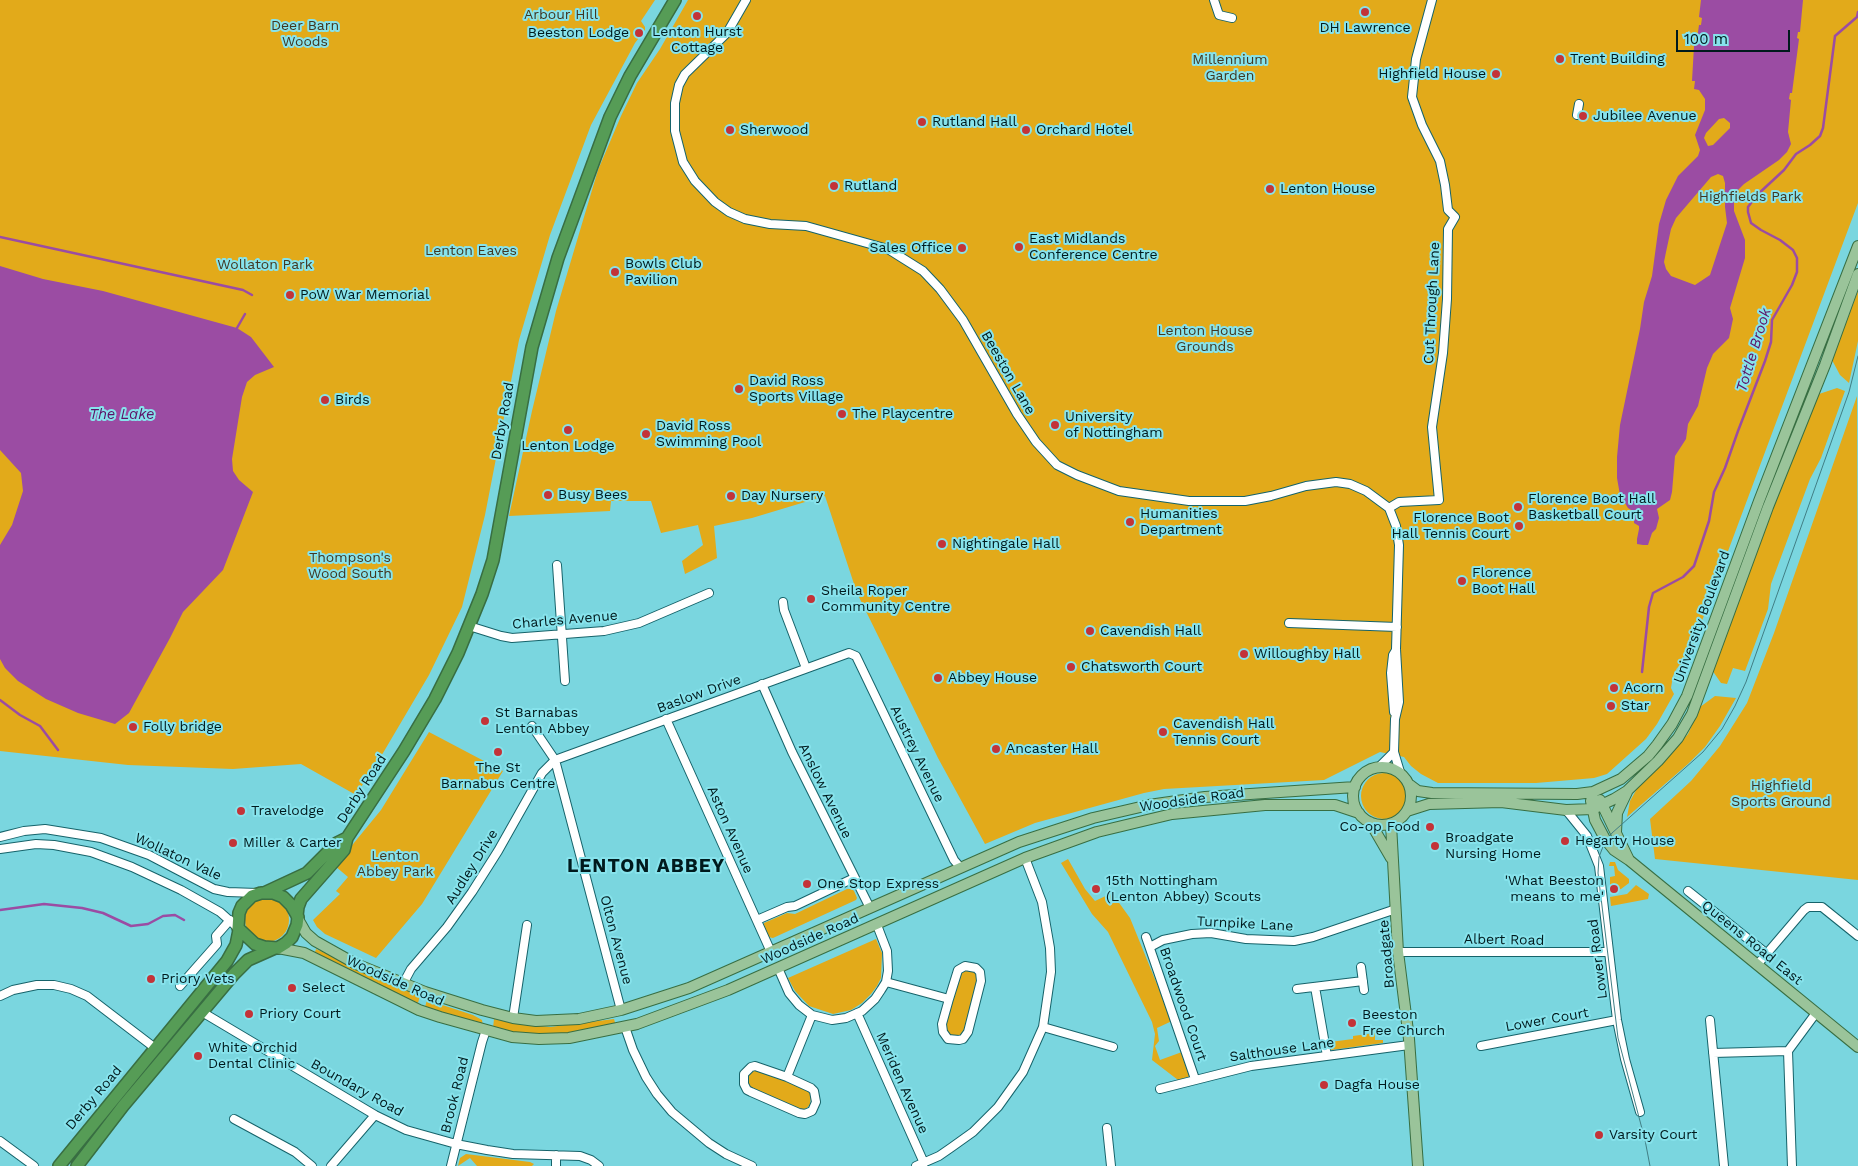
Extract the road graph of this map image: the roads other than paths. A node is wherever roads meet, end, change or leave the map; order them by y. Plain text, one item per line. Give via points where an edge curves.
1 (675, 0) edge
2 (746, 0) edge
3 (1214, 0) edge
4 (1432, 0) edge
5 (1232, 18) dead end
6 (1579, 104) dead end
7 (1577, 115) dead end
8 (1858, 246) edge
9 (1858, 274) edge
10 (1389, 508) junction
11 (557, 565) dead end
12 (709, 593) dead end
13 (690, 602) junction
14 (783, 602) dead end
15 (694, 610) dead end
16 (1289, 624) dead end
17 (469, 626) junction
18 (1397, 627) junction
19 (562, 634) junction
20 (1395, 652) junction
21 (852, 653) joint
22 (806, 668) junction
23 (565, 681) dead end
24 (762, 684) junction
25 (666, 719) junction
26 (1395, 719) junction
27 (532, 726) dead end
28 (1394, 752) junction
29 (555, 760) junction
30 (1379, 767) junction
31 (1400, 772) junction
32 (1410, 785) junction
33 (1355, 787) junction
34 (1627, 791) junction
35 (1594, 792) junction
36 (1598, 807) junction
37 (1566, 810) junction
38 (1407, 811) junction
39 (1358, 813) junction
40 (1370, 822) junction
41 (1391, 824) junction
42 (1616, 833) junction
43 (91, 836) junction
44 (0, 837) edge
45 (347, 838) junction
46 (1019, 842) junction
47 (0, 849) edge
48 (88, 852) junction
49 (1026, 858) junction
50 (1392, 859) junction
51 (1629, 860) junction
52 (960, 867) junction
53 (188, 874) junction
54 (854, 878) junction
55 (181, 890) junction
56 (1688, 891) dead end
57 (261, 893) junction
58 (870, 908) junction
59 (1396, 909) junction
60 (298, 918) junction
61 (230, 920) junction
62 (757, 920) junction
63 (877, 924) junction
64 (527, 925) dead end
65 (238, 929) junction
66 (1858, 936) edge
67 (1146, 937) dead end
68 (1150, 947) junction
69 (276, 948) junction
70 (772, 952) junction
71 (1398, 952) junction
72 (1609, 952) junction
73 (1767, 954) junction
74 (1757, 965) junction
75 (1361, 967) dead end
76 (778, 968) junction
77 (1363, 981) junction
78 (886, 982) junction
79 (403, 984) junction
80 (180, 986) dead end
81 (1315, 986) junction
82 (1297, 989) dead end
83 (1364, 990) dead end
84 (0, 996) edge
85 (949, 999) junction
86 (482, 1010) junction
87 (621, 1010) junction
88 (202, 1012) junction
89 (857, 1013) junction
90 (1816, 1013) junction
91 (812, 1015) junction
92 (513, 1018) junction
93 (1617, 1020) junction
94 (1710, 1020) dead end
95 (1043, 1027) junction
96 (625, 1028) junction
97 (486, 1030) junction
98 (1409, 1045) junction
99 (1481, 1046) dead end
100 (1113, 1047) dead end
101 (1858, 1047) edge
102 (155, 1048) junction
103 (1788, 1051) junction
104 (1713, 1053) junction
105 (1327, 1056) junction
106 (787, 1077) junction
107 (1195, 1079) junction
108 (1160, 1089) dead end
109 (1640, 1112) dead end
110 (374, 1115) junction
111 (234, 1119) dead end
112 (1107, 1128) dead end
113 (0, 1141) edge
114 (456, 1144) junction
115 (556, 1155) junction
116 (920, 1164) edge
117 (34, 1166) edge
118 (59, 1166) edge
119 (77, 1166) edge
120 (312, 1166) edge
121 (331, 1166) edge
122 (451, 1166) edge
123 (556, 1166) edge
124 (600, 1166) edge
125 (752, 1166) edge
126 (1111, 1166) edge
127 (1418, 1166) edge
128 (1724, 1166) edge
129 (1792, 1166) edge

1 - 17 highway, Derby Road via 628,79 610,117 558,258 532,347 493,560
2 - 10 street, Beeston Lane via 727,32 685,74 675,103 675,131 683,162 715,202 745,219 806,226 888,249 923,271 963,320 1036,442 1057,465 1077,475 1119,491 1189,501 1245,501 1336,482 1366,490
3 - 5 street via 1219,15
4 - 10 street, Cut Through Lane via 1416,59 1412,97 1443,171 1448,210 1455,217 1448,229 1444,344 1432,427 1439,500 1399,502
6 - 7 street
8 - 35 main road, University Boulevard via 1687,696 1672,724 1648,756 1620,779
9 - 34 main road, University Boulevard via 1764,516 1692,714 1678,738
10 - 18 street via 1399,545
11 - 19 street
12 - 13 street, Charles Avenue
13 - 15 street
13 - 19 street, Charles Avenue via 632,626
14 - 22 street
16 - 18 street
17 - 19 street, Charles Avenue via 506,638
17 - 45 highway, Derby Road via 425,716
18 - 20 street
19 - 23 street
20 - 26 street via 1391,673
20 - 26 street via 1399,702
21 - 22 street, Baslow Drive
21 - 52 street, Austrey Avenue
22 - 24 street, Baslow Drive
24 - 25 street, Baslow Drive
24 - 54 street, Anslow Avenue
25 - 29 street, Baslow Drive
25 - 62 street, Aston Avenue
26 - 28 street
27 - 29 street, Olton Avenue
28 - 30 street
28 - 31 street
29 - 79 street, Audley Drive via 542,773 472,892 411,969
29 - 87 street, Olton Avenue
30 - 31 main road
30 - 33 main road via 1362,775
31 - 32 main road
32 - 35 main road, University Boulevard via 1418,791 1432,793
32 - 38 main road via 1412,796
33 - 39 main road
33 - 46 main road, Woodside Road via 1220,796 1149,805 1093,818
34 - 36 main road, University Boulevard
34 - 42 main road via 1617,813
35 - 36 main road, Queens Road East via 1600,798
36 - 37 main road, University Boulevard
36 - 42 main road, Queens Road East
36 - 51 main road, Queens Road East via 1595,820 1605,839
37 - 38 main road, University Boulevard via 1500,802 1428,804
37 - 72 street, Lower Road via 1587,836 1599,866
38 - 41 main road
39 - 40 main road
39 - 49 main road, Woodside Road via 1335,805 1307,804 1181,813 1097,832
40 - 41 main road
40 - 50 main road
41 - 50 main road, Broadgate
42 - 51 main road, Queens Road East
43 - 44 street, Wollaton Vale via 45,829
43 - 48 street
43 - 53 street, Wollaton Vale via 149,855
45 - 57 highway, Derby Road via 337,843 307,873
45 - 60 highway, Derby Road via 344,850 301,899
46 - 49 main road
46 - 52 main road, Woodside Road
47 - 48 street, Wollaton Vale via 36,844
48 - 55 street, Wollaton Vale via 132,867
49 - 63 main road, Woodside Road
49 - 95 street via 1042,902 1050,948 1051,972
50 - 59 main road, Broadgate
51 - 74 main road, Queens Road East
52 - 58 main road, Woodside Road
53 - 55 street
53 - 57 street, Wollaton Vale via 214,889
54 - 58 street, Anslow Avenue
54 - 62 street
55 - 61 street, Wollaton Vale
56 - 73 street, Queens Road East
57 - 60 highway via 283,897
57 - 65 highway via 249,898 240,909
58 - 63 main road
58 - 70 main road, Woodside Road
59 - 68 street, Turnpike Lane via 1313,938 1294,941 1246,939 1210,933 1163,940
59 - 71 main road, Broadgate
60 - 69 highway via 292,937
60 - 79 main road, Woodside Road via 315,942
61 - 65 street, Wollaton Vale
61 - 80 street via 216,936 217,944
62 - 70 street, Aston Avenue
63 - 76 main road, Woodside Road
63 - 78 street via 887,952
64 - 92 street
65 - 69 highway via 255,944
65 - 102 highway, Derby Road via 230,958
66 - 73 street via 1822,907 1808,906
67 - 68 street, Broadwood Court
68 - 107 street, Broadwood Court
69 - 88 highway, Derby Road via 243,964
69 - 97 main road, Woodside Road via 304,953 419,1010
70 - 87 main road, Woodside Road via 689,988
71 - 72 street, Albert Road
71 - 98 main road, Broadgate
72 - 93 street, Lower Road
73 - 74 street
74 - 90 main road, Queens Road East
75 - 77 street
76 - 91 street via 789,993
76 - 96 main road, Woodside Road
77 - 81 street
77 - 83 street
78 - 85 street
78 - 89 street via 875,999
79 - 86 main road, Woodside Road
81 - 82 street
81 - 105 street
84 - 102 street via 37,985 71,989 87,996
85 - 85 street via 958,970 965,966 976,968 981,981 968,1032 959,1040 948,1039 943,1032
86 - 92 main road, Woodside Road
86 - 97 main road via 487,1022
87 - 92 main road, Woodside Road via 596,1017 563,1020
88 - 110 street, Boundary Road
88 - 119 highway, Derby Road
89 - 91 street via 832,1020
89 - 116 street, Meriden Avenue
90 - 101 main road, Queens Road East
90 - 103 street
91 - 106 street
93 - 99 street, Lower Court
93 - 109 street, Lower Road
94 - 104 street
95 - 100 street
95 - 116 street via 1023,1072 998,1107 962,1140
96 - 97 main road, Woodside Road via 569,1038 539,1039 512,1037
96 - 125 street via 646,1077 672,1112 709,1143
97 - 114 street, Brook Road
98 - 105 street, Salthouse Lane
98 - 127 main road, Broadgate
102 - 118 highway, Derby Road
103 - 104 street
103 - 129 street
104 - 128 street
105 - 107 street, Salthouse Lane via 1251,1066
106 - 106 street via 814,1091 816,1102 812,1111 799,1113 747,1090 744,1084 744,1074 756,1066
107 - 108 street, Salthouse Lane
110 - 114 street, Boundary Road via 406,1130
110 - 121 street
111 - 120 street via 295,1152
112 - 126 street
113 - 117 street
114 - 115 street, Boundary Road via 514,1154
114 - 122 street, Brook Road
115 - 123 street
115 - 124 street, Boundary Road via 580,1156

